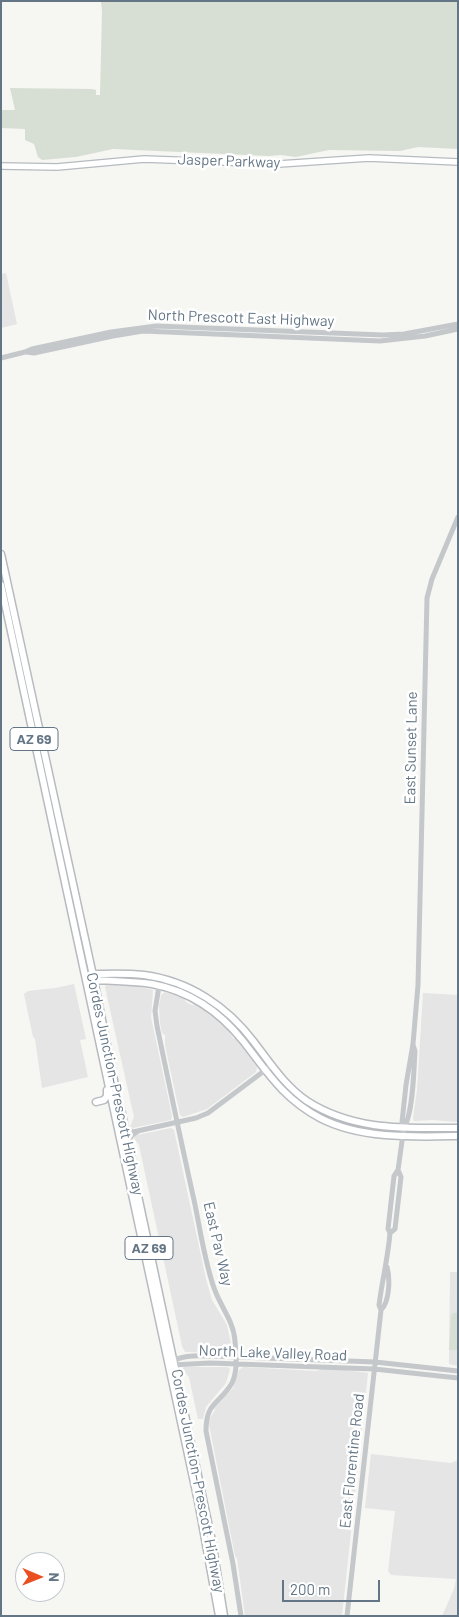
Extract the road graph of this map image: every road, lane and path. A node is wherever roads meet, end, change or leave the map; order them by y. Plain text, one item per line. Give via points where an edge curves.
1 (458, 162) edge
2 (1, 166) edge
3 (458, 324) edge
4 (458, 329) edge
5 (351, 337) junction
6 (1, 358) edge
7 (458, 517) edge
8 (1, 554) edge
9 (1, 585) edge
10 (85, 976) junction
11 (93, 977) junction
12 (160, 982) junction
13 (418, 985) joint
14 (100, 1042) junction
15 (272, 1065) junction
16 (265, 1070) junction
17 (118, 1094) junction
18 (96, 1102) dead end
19 (177, 1123) junction
20 (404, 1127) junction
21 (458, 1128) edge
22 (139, 1131) junction
23 (403, 1135) junction
24 (458, 1136) edge
25 (140, 1203) junction
26 (235, 1361) junction
27 (375, 1362) junction
28 (172, 1363) junction
29 (374, 1369) junction
30 (458, 1371) edge
31 (458, 1378) edge
32 (214, 1566) junction
33 (219, 1616) edge
34 (224, 1616) edge
35 (242, 1616) edge
36 (347, 1616) edge

1 - 2 main road, Jasper Parkway via 369,158 279,164 144,158 57,167
3 - 5 street, North Prescott East Highway via 404,334
4 - 5 street, North Prescott East Highway via 380,341
5 - 6 street, North Prescott East Highway via 156,326 32,349
7 - 13 street, East Sunset Lane via 427,598
8 - 11 main road, Cordes Junction–Prescott Highway / AZ 69
9 - 10 main road, Cordes Junction–Prescott Highway / AZ 69
10 - 11 main road
10 - 14 main road, Cordes Junction–Prescott Highway / AZ 69
11 - 12 main road via 145,976
11 - 12 main road via 138,983 143,980
11 - 17 main road, Cordes Junction–Prescott Highway / AZ 69
12 - 15 main road via 204,995 242,1026
12 - 16 main road via 218,1014
12 - 19 street, East Pav Way via 156,1026
13 - 20 street, East Florentine Road via 411,1094 408,1122
14 - 18 main road via 108,1093 104,1100
14 - 28 main road, Cordes Junction–Prescott Highway / AZ 69
15 - 16 street
15 - 20 main road via 298,1094 323,1110 359,1123
16 - 19 street via 208,1113
16 - 23 main road via 286,1095 322,1119 361,1132
17 - 22 street via 127,1128
17 - 25 main road, Cordes Junction–Prescott Highway / AZ 69
19 - 22 street
19 - 26 street, East Pav Way via 213,1286 233,1330
20 - 21 main road
20 - 23 street, East Florentine Road
22 - 25 street via 130,1140
23 - 24 main road
23 - 27 street, East Florentine Road via 395,1229 390,1233 389,1274
25 - 28 main road, Cordes Junction–Prescott Highway / AZ 69
26 - 27 street, North Lake Valley Road
26 - 28 street, North Lake Valley Road via 193,1356
26 - 29 street, North Lake Valley Road
26 - 35 street, East Pav Way via 231,1384 213,1403 206,1431
27 - 29 street, East Florentine Road
27 - 30 street, North Lake Valley Road
28 - 32 main road, Cordes Junction–Prescott Highway / AZ 69
29 - 31 street, North Lake Valley Road
29 - 36 street, East Florentine Road
32 - 33 main road, Cordes Junction–Prescott Highway / AZ 69
32 - 34 main road, Cordes Junction–Prescott Highway / AZ 69

